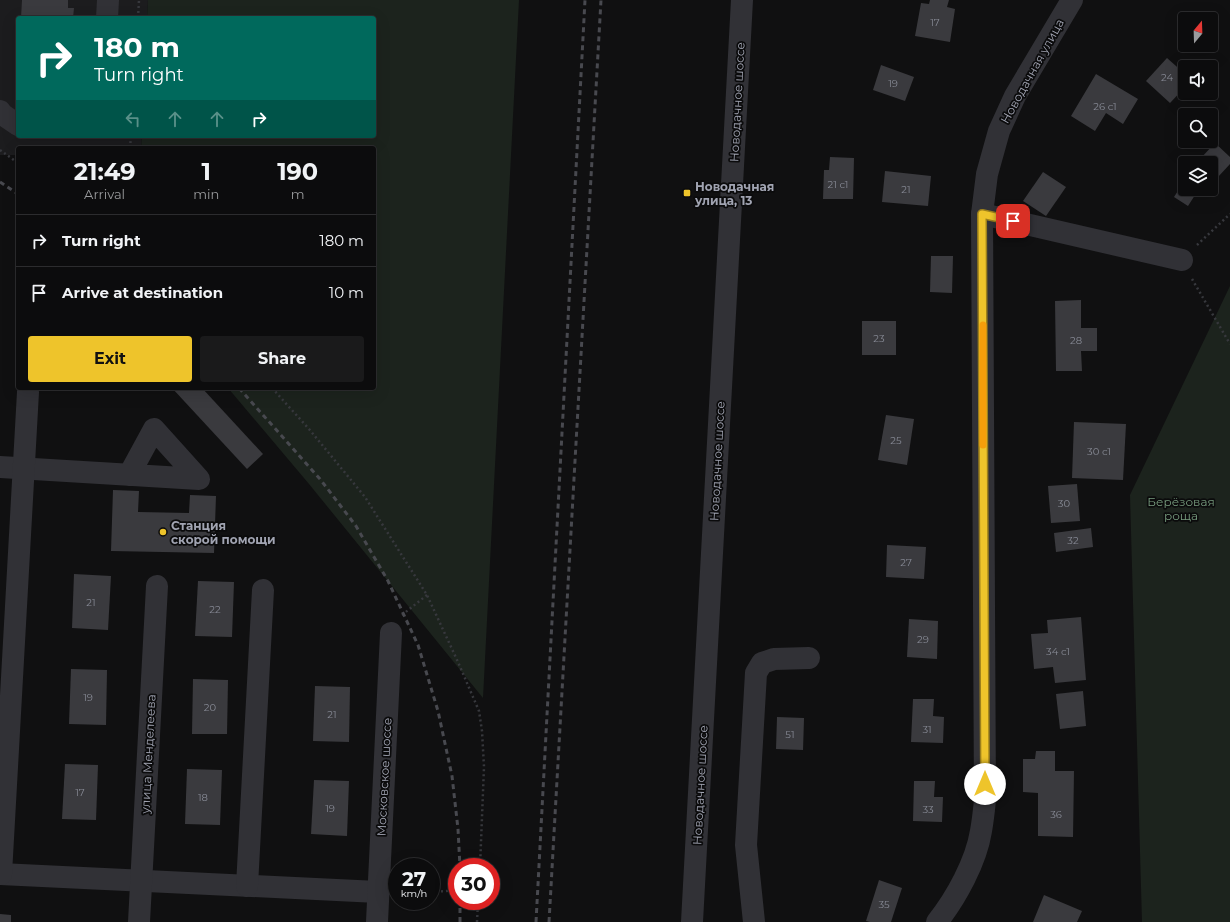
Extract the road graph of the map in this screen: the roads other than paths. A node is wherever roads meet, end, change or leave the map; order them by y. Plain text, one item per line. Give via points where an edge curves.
1 (108, 0) edge
2 (742, 0) edge
3 (1072, 0) edge
4 (107, 16) edge
5 (0, 111) edge
6 (16, 124) edge
7 (982, 214) junction
8 (1182, 260) road end
9 (28, 392) dead end
10 (0, 467) edge
11 (24, 469) junction
12 (129, 475) dead end
13 (157, 586) dead end
14 (263, 590) dead end
15 (391, 633) road end
16 (809, 658) dead end
17 (1, 874) edge
18 (141, 880) junction
19 (247, 886) junction
20 (378, 892) junction
21 (139, 922) edge
22 (377, 922) edge
23 (692, 922) edge
24 (754, 922) edge
25 (936, 922) edge

1 - 4 street
2 - 23 street, Новодачное шоссе
3 - 7 street, Новодачная улица via 1015,96 999,131 987,174
5 - 6 street
7 - 8 street
7 - 25 street, Новодачная улица via 985,800 981,832 974,856 949,907
9 - 11 street
10 - 11 street
11 - 12 street
11 - 17 street
13 - 18 street, улица Менделеева
14 - 19 street
15 - 20 street, Московское шоссе
16 - 24 street via 774,659 762,663 756,673 746,846
17 - 18 street
18 - 19 street
18 - 21 street, улица Менделеева
19 - 20 street
20 - 22 street, Московское шоссе

